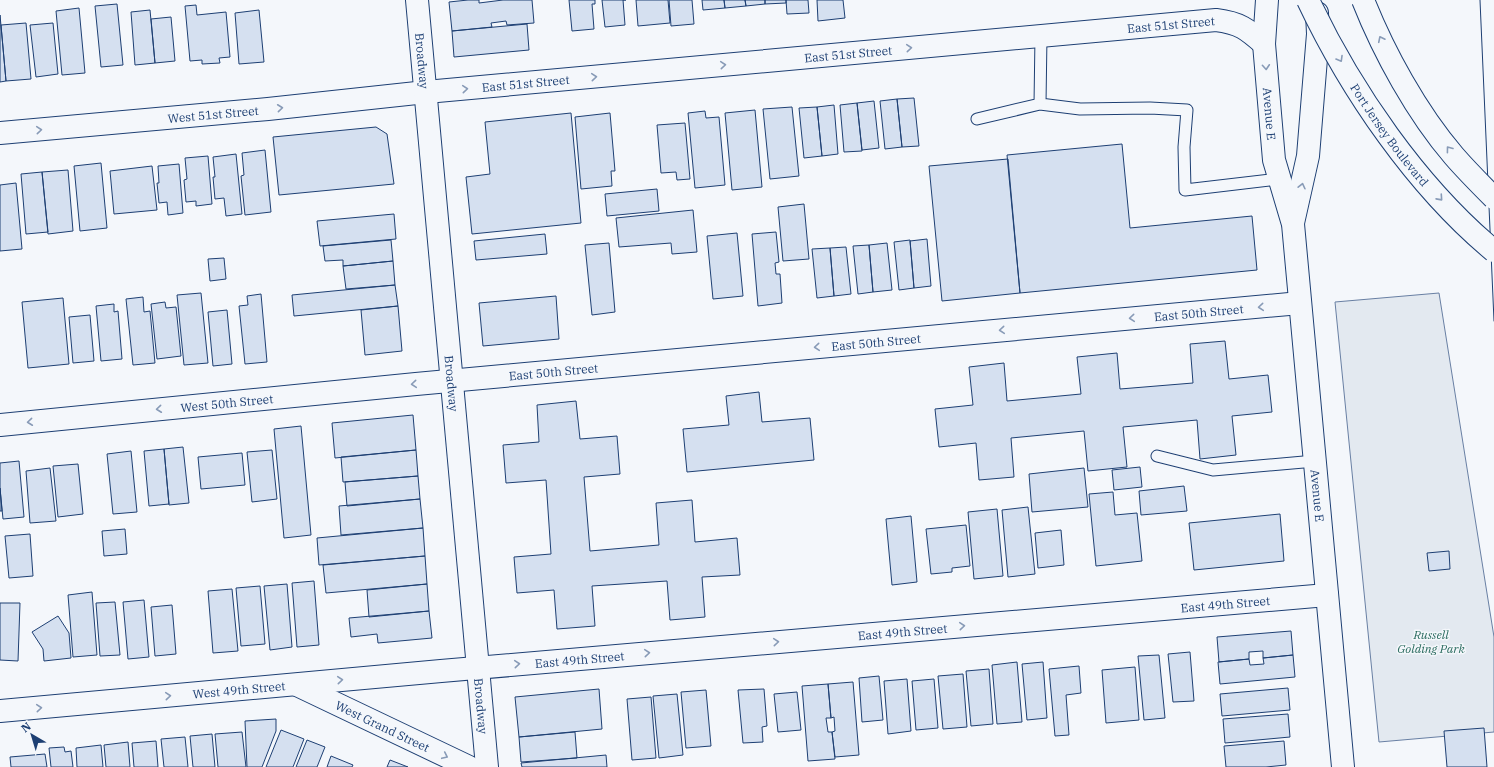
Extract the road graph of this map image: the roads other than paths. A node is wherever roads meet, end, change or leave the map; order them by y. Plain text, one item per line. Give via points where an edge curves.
1 (417, 0) edge
2 (1267, 0) edge
3 (1308, 0) edge
4 (1317, 0) edge
5 (1363, 0) edge
6 (1040, 36) junction
7 (1264, 44) junction
8 (426, 92) junction
9 (1040, 104) junction
10 (977, 119) dead end
11 (0, 133) edge
12 (1280, 179) junction
13 (1494, 198) edge
14 (1293, 224) junction
15 (1494, 251) edge
16 (1300, 303) junction
17 (453, 380) junction
18 (0, 425) edge
19 (1157, 456) dead end
20 (1315, 461) junction
21 (1327, 595) junction
22 (478, 668) junction
23 (296, 684) junction
24 (0, 711) edge
25 (469, 767) edge
26 (487, 767) edge
27 (1343, 767) edge

1 - 8 main road, Broadway
2 - 7 main road, Avenue E
3 -> 15 main road, Port Jersey Boulevard, bridge via 1342,62 1395,143 1423,180 1482,242
14 -> 4 main road, Avenue E via 1308,156 1318,34
13 -> 5 main road, bridge via 1453,155 1429,123 1389,55
6 - 7 main road, East 51st Street via 1216,20 1242,26
8 -> 6 main road, East 51st Street
6 - 9 lane
7 -> 12 main road, Avenue E via 1274,160
11 -> 8 main road, West 51st Street
8 - 17 main road, Broadway
9 - 10 lane
9 - 12 lane via 1080,109 1187,110 1184,147 1185,190
12 - 14 main road, Avenue E
14 - 16 main road, Avenue E
16 -> 17 main road, East 50th Street
16 - 20 main road, Avenue E
17 -> 18 main road, West 50th Street
17 - 22 main road, Broadway
19 - 20 lane via 1213,470
20 - 21 main road, Avenue E
22 -> 21 main road, East 49th Street
21 - 27 main road, Avenue E
23 -> 22 main road, West 49th Street
22 - 26 main road, Broadway
24 -> 23 main road, West 49th Street
23 -> 25 main road, West Grand Street

